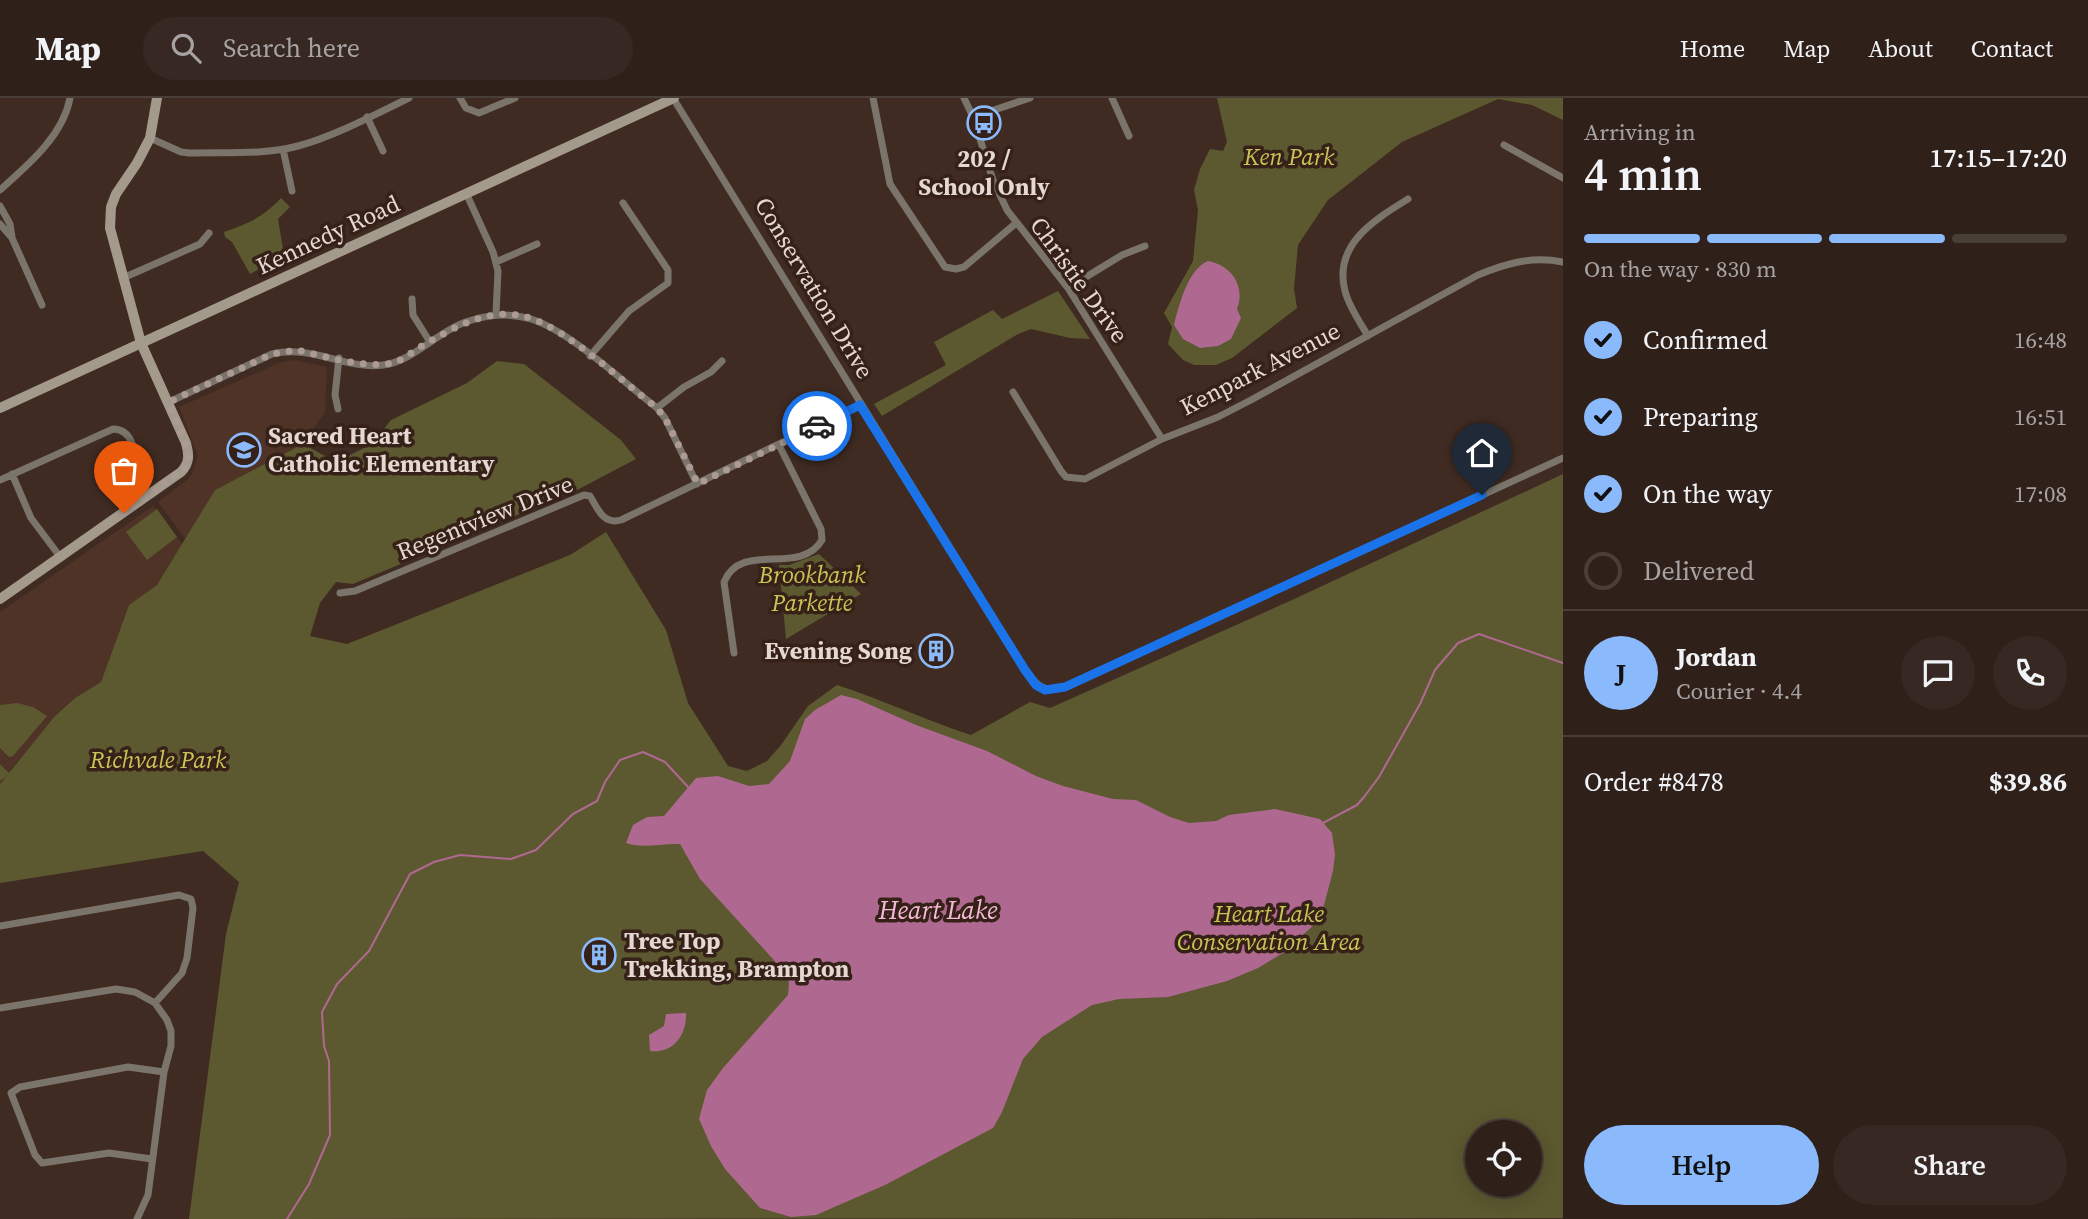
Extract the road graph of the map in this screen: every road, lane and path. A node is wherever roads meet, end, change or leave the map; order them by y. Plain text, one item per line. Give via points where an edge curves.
1 (70, 98) edge
2 (157, 98) edge
3 (409, 98) edge
4 (460, 98) edge
5 (515, 98) edge
6 (673, 98) edge
7 (873, 98) edge
8 (964, 98) edge
9 (1030, 98) edge
10 (1112, 98) edge
11 (367, 117) junction
12 (973, 117) junction
13 (1129, 136) dead end
14 (150, 138) junction
15 (1504, 145) dead end
16 (284, 149) junction
17 (383, 151) dead end
18 (1563, 178) edge
19 (0, 190) edge
20 (292, 191) dead end
21 (467, 195) junction
22 (1408, 199) dead end
23 (624, 203) dead end
24 (0, 206) edge
25 (0, 224) edge
26 (1015, 224) junction
27 (209, 233) dead end
28 (12, 238) junction
29 (537, 244) dead end
30 (1145, 246) dead end
31 (496, 262) junction
32 (1563, 262) edge
33 (122, 278) junction
34 (1068, 288) junction
35 (412, 299) dead end
36 (42, 305) dead end
37 (496, 314) junction
38 (1368, 336) junction
39 (430, 342) junction
40 (141, 343) junction
41 (590, 356) junction
42 (339, 358) junction
43 (722, 361) dead end
44 (1013, 392) dead end
45 (169, 402) junction
46 (860, 405) junction
47 (0, 408) edge
48 (657, 408) junction
49 (338, 410) dead end
50 (1162, 439) junction
51 (779, 445) junction
52 (1563, 458) edge
53 (136, 468) dead end
54 (12, 474) junction
55 (0, 480) edge
56 (698, 484) junction
57 (61, 558) junction
58 (340, 593) dead end
59 (0, 599) edge
60 (734, 653) dead end
61 (0, 926) edge
62 (155, 1003) junction
63 (0, 1008) edge
64 (164, 1072) junction
65 (152, 1159) junction
66 (137, 1219) edge

1 - 19 street via 62,124 50,140
2 - 14 main road
3 - 11 street
4 - 5 street via 467,108 479,113
6 - 21 main road, Kennedy Road
6 - 46 street, Conservation Drive
7 - 26 street via 890,184 945,267 964,267
8 - 12 street, Christie Drive
9 - 12 street
10 - 13 street
11 - 16 street
11 - 17 street
12 - 26 street, Christie Drive via 993,180
14 - 16 street via 189,153
14 - 33 main road via 111,207 111,239
15 - 18 street
16 - 20 street
21 - 31 street
21 - 40 main road, Kennedy Road
22 - 38 street via 1367,226 1345,258 1345,292
23 - 41 street via 668,270 668,282 629,311
24 - 28 street
25 - 28 street
26 - 34 street, Christie Drive
27 - 33 street via 200,244
28 - 36 street
29 - 31 street
30 - 34 street
31 - 37 street
32 - 38 street, Kenpark Avenue via 1538,259 1502,265
33 - 40 main road
34 - 50 street, Christie Drive
35 - 39 street via 413,315
37 - 39 street via 463,323
37 - 41 street via 541,323
38 - 50 street, Kenpark Avenue via 1240,406
39 - 42 street via 404,359 384,365
40 - 45 main road
40 - 47 main road, Kennedy Road
41 - 48 street
42 - 45 street via 297,350 272,354
42 - 49 street
43 - 48 street
44 - 50 street, Kenpark Avenue via 1066,477 1084,479
45 - 57 main road via 189,454 186,467
46 - 51 street, Regentview Drive
46 - 52 street, Conservation Drive via 1025,670 1045,690 1065,687
48 - 56 street
51 - 56 street, Regentview Drive
51 - 60 street via 821,529 822,540 806,554 780,561 752,560 729,572 724,582
53 - 54 street via 129,436 113,429
54 - 55 street
54 - 57 street via 31,518
56 - 58 street, Regentview Drive via 612,523 590,496 584,495 355,591
57 - 59 main road
61 - 62 street via 186,896 193,908 184,966
62 - 63 street via 135,992 116,989
62 - 64 street via 171,1031
64 - 65 street
64 - 65 street via 128,1067 20,1087 11,1093 42,1163 108,1153
65 - 66 street via 146,1203

